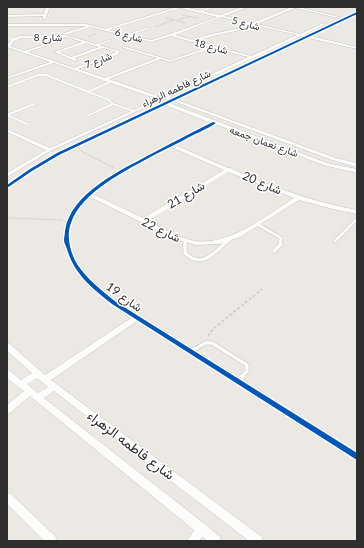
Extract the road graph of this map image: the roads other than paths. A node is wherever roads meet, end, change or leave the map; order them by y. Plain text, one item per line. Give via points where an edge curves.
1 (48, 7) edge
2 (180, 7) edge
3 (212, 7) edge
4 (246, 7) edge
5 (279, 7) edge
6 (295, 7) edge
7 (357, 8) edge
8 (290, 9) junction
9 (200, 12) junction
10 (357, 14) edge
11 (45, 15) junction
12 (7, 16) edge
13 (220, 17) junction
14 (338, 17) junction
15 (7, 24) edge
16 (42, 24) junction
17 (67, 24) junction
18 (251, 24) junction
19 (91, 26) junction
20 (149, 28) dead end
21 (108, 29) junction
22 (289, 34) junction
23 (64, 35) junction
24 (128, 35) junction
25 (171, 35) junction
26 (43, 36) junction
27 (308, 36) junction
28 (295, 37) junction
29 (302, 37) junction
30 (7, 39) edge
31 (15, 39) junction
32 (111, 40) dead end
33 (143, 40) junction
34 (57, 41) junction
35 (62, 42) dead end
36 (85, 42) junction
37 (137, 42) dead end
38 (193, 42) junction
39 (68, 44) dead end
40 (130, 44) dead end
41 (97, 45) junction
42 (7, 46) edge
43 (73, 46) junction
44 (102, 47) junction
45 (124, 47) junction
46 (212, 47) junction
47 (357, 48) edge
48 (114, 50) junction
49 (24, 52) junction
50 (357, 52) edge
51 (251, 57) junction
52 (71, 58) junction
53 (159, 59) junction
54 (76, 60) dead end
55 (54, 62) junction
56 (74, 70) junction
57 (7, 78) edge
58 (104, 80) junction
59 (110, 82) junction
60 (7, 87) edge
61 (88, 92) junction
62 (151, 95) junction
63 (165, 97) junction
64 (172, 99) junction
65 (156, 101) junction
66 (163, 103) junction
67 (34, 104) dead end
68 (113, 104) junction
69 (134, 111) junction
70 (7, 115) edge
71 (89, 115) dead end
72 (214, 122) junction
73 (27, 124) dead end
74 (242, 125) junction
75 (7, 130) edge
76 (235, 130) junction
77 (270, 135) junction
78 (264, 141) junction
79 (171, 145) junction
80 (49, 150) junction
81 (58, 154) junction
82 (357, 165) edge
83 (229, 169) junction
84 (357, 171) edge
85 (7, 175) edge
86 (7, 187) edge
87 (89, 194) junction
88 (298, 198) junction
89 (357, 212) edge
90 (357, 219) edge
91 (143, 221) junction
92 (257, 224) junction
93 (229, 240) junction
94 (185, 241) junction
95 (335, 241) dead end
96 (274, 252) dead end
97 (136, 318) junction
98 (7, 346) edge
99 (190, 352) junction
100 (7, 373) edge
101 (41, 377) junction
102 (237, 381) junction
103 (20, 385) junction
104 (54, 387) junction
105 (33, 395) junction
106 (7, 410) edge
107 (357, 457) edge
108 (7, 497) edge
109 (202, 529) junction
110 (52, 541) edge
111 (192, 541) edge
112 (216, 541) edge
113 (258, 541) edge

1 - 11 street
2 - 9 street, شارع 5
2 - 21 street
3 - 9 lane
4 - 13 street, شارع 6
5 - 8 street
6 - 8 street
6 - 14 street
7 - 14 street, شارع فاطمه الزهراء
8 - 18 street
9 - 13 street, شارع 5
10 - 27 street, شارع فاطمه الزهراء
11 - 12 street
11 - 16 street
13 - 18 street, شارع 5
13 - 25 street, شارع 6
14 - 29 street, شارع فاطمه الزهراء
15 - 16 street, شارع 6
16 - 17 street, شارع 6
17 - 19 street, شارع 6
17 - 23 street
18 - 22 street, شارع 5
18 - 38 street
19 - 21 street, شارع 6
19 - 23 street
20 - 24 lane
21 - 24 street, شارع 6
22 - 28 street, شارع 5
22 - 29 street, شارع 5
23 - 26 street, شارع 8
23 - 36 street, شارع 8
24 - 33 street, شارع 6
25 - 33 street, شارع 6 via 156,40
25 - 38 street, شارع 18
26 - 31 street, شارع 8
26 - 34 street
27 - 29 street, شارع فاطمه الزهراء
27 - 47 street
28 - 29 street, شارع فاطمه الزهراء
28 - 51 street, شارع فاطمه الزهراء
29 - 50 street
29 - 64 street, شارع فاطمه الزهراء
30 - 31 lane
31 - 42 street
32 - 41 lane
33 - 37 street
34 - 35 street
34 - 49 street
36 - 41 street, شارع 8
36 - 43 street
38 - 46 street, شارع 18
39 - 43 street
40 - 45 street
41 - 44 street, شارع 8
42 - 49 street, شارع نعمان جمعه
43 - 52 street via 56,52
44 - 48 street, شارع 8
44 - 52 street
45 - 48 street
45 - 53 street
46 - 51 street, شارع 18
46 - 53 street via 177,60
48 - 56 street, شارع 7 via 117,53
49 - 55 street, شارع نعمان جمعه
51 - 63 street, شارع فاطمه الزهراء
52 - 54 street
53 - 58 street
55 - 56 street, شارع نعمان جمعه
55 - 57 street
56 - 58 street, شارع نعمان جمعه
58 - 59 street, شارع نعمان جمعه
59 - 61 lane
59 - 62 street, شارع نعمان جمعه
60 - 61 lane via 44,75
61 - 68 lane
62 - 63 street, شارع نعمان جمعه
62 - 65 street
63 - 64 street, شارع نعمان جمعه
63 - 65 street, شارع فاطمه الزهراء
64 - 66 street, شارع فاطمه الزهراء
64 - 74 street, شارع نعمان جمعه
65 - 66 street, شارع نعمان جمعه
65 - 69 street, شارع فاطمه الزهراء
66 - 72 street, شارع نعمان جمعه
66 - 81 street, شارع فاطمه الزهراء
67 - 70 lane
68 - 69 lane
68 - 71 lane
69 - 80 street, شارع فاطمه الزهراء
70 - 73 lane
72 - 76 street, شارع نعمان جمعه
72 - 79 street, شارع 19
74 - 76 street
74 - 77 street, شارع نعمان جمعه
75 - 80 street
76 - 78 street, شارع نعمان جمعه
77 - 78 street via 270,138
77 - 82 street, شارع نعمان جمعه
78 - 84 street, شارع نعمان جمعه via 330,166
79 - 83 street, شارع 20
79 - 87 street, شارع 19 via 121,171 98,185
80 - 81 street
80 - 85 street, شارع فاطمه الزهراء
81 - 86 street, شارع فاطمه الزهراء
83 - 88 street, شارع 20
83 - 91 street, شارع 21
87 - 91 street, شارع 22
87 - 97 street, شارع 19 via 78,206 67,230 67,245 72,260 96,289
88 - 89 street, شارع 20
88 - 92 street, شارع 22
90 - 95 lane
91 - 94 street, شارع 22
92 - 93 street, شارع 22
92 - 96 lane via 281,238 282,243
93 - 94 street, شارع 22 via 207,243
93 - 94 lane via 209,258 203,260 189,257
97 - 99 street, شارع 19
97 - 101 street
98 - 101 street, شارع فاطمه الزهراء
99 - 102 street, شارع 19
99 - 102 lane via 205,343 216,344 247,365 247,371
100 - 103 street, شارع فاطمه الزهراء
101 - 103 street
101 - 104 street, شارع فاطمه الزهراء
102 - 107 street, شارع 19
103 - 105 street, شارع فاطمه الزهراء
104 - 105 street
104 - 113 street, شارع فاطمه الزهراء
105 - 106 street
105 - 109 street, شارع فاطمه الزهراء
108 - 110 street
109 - 111 street
109 - 112 street, شارع فاطمه الزهراء

